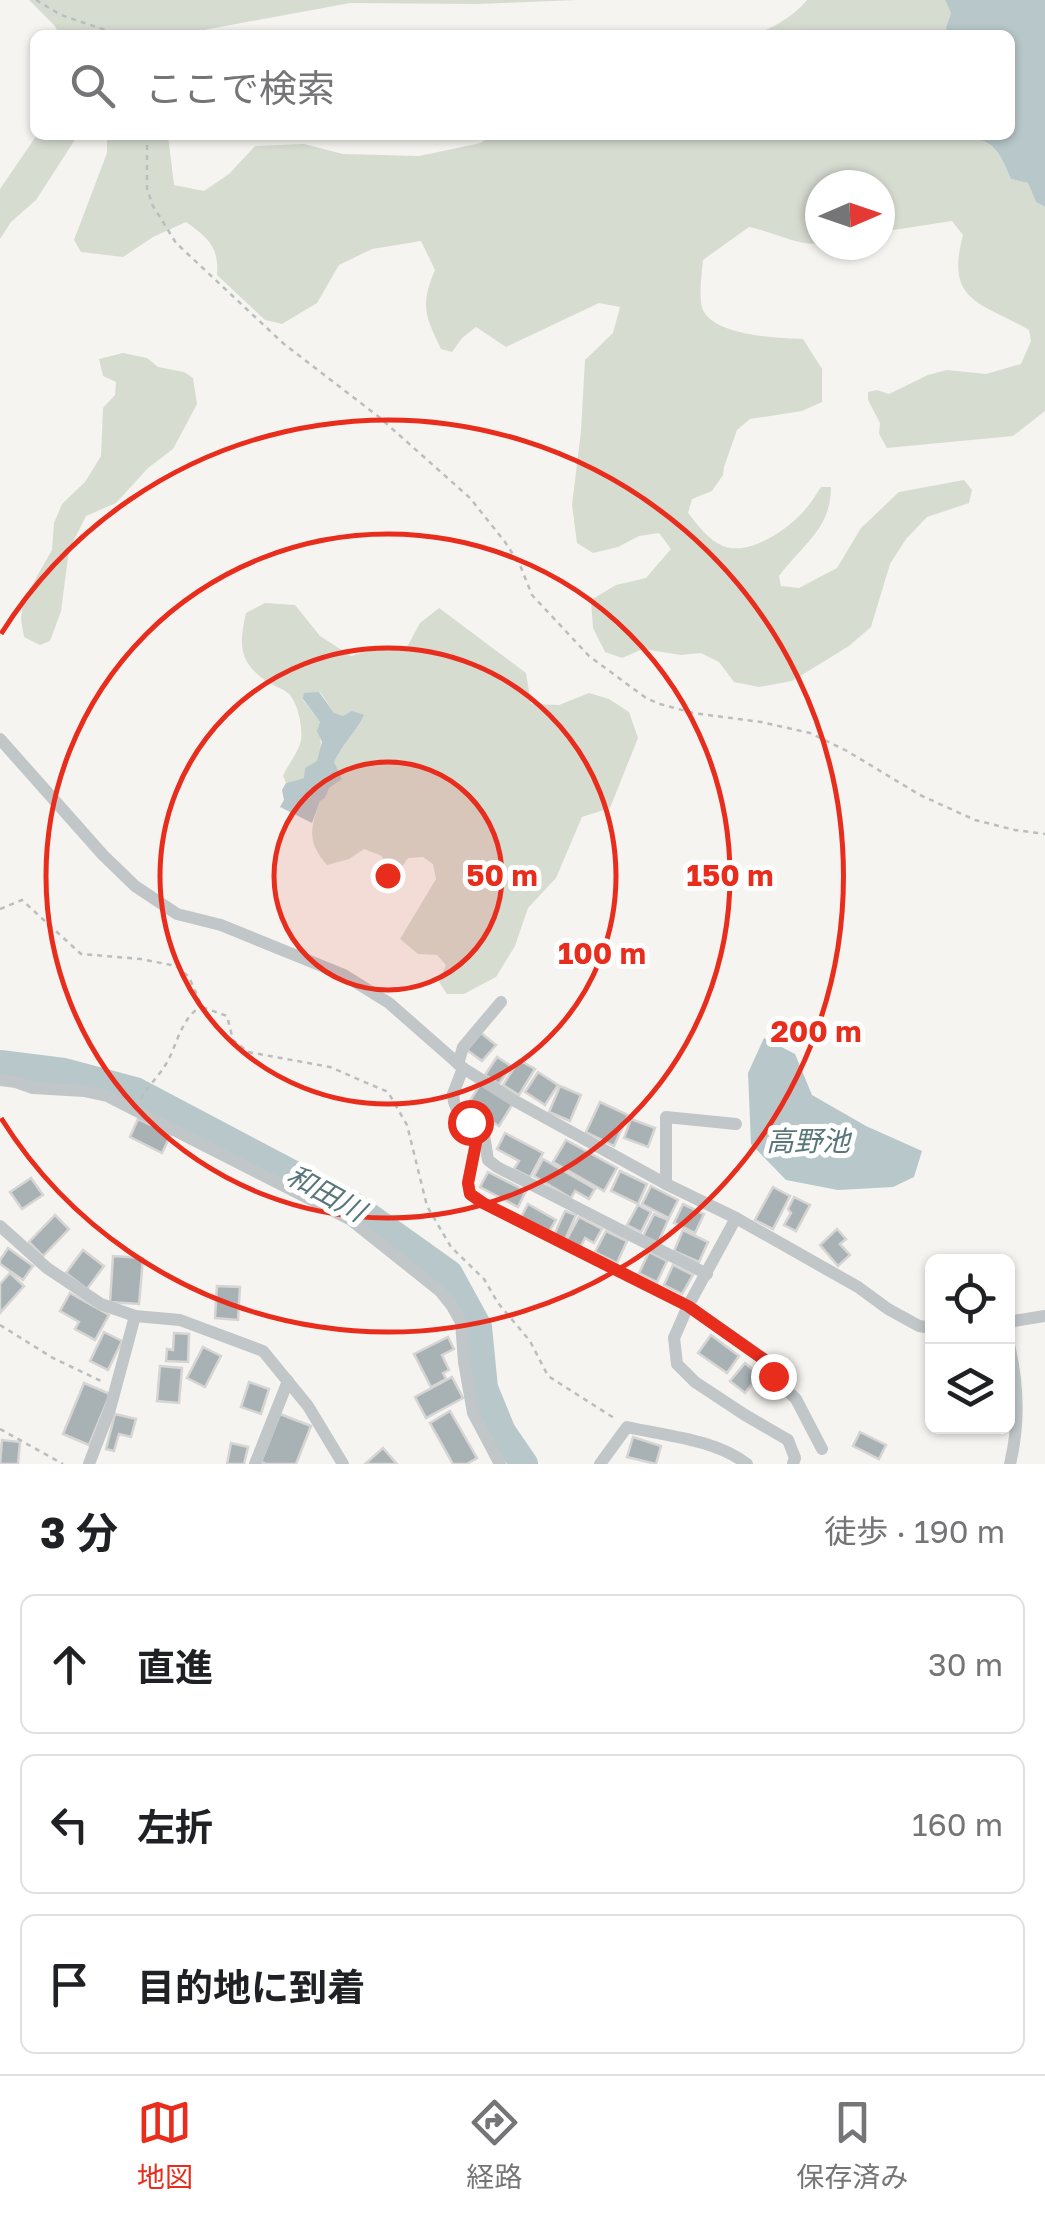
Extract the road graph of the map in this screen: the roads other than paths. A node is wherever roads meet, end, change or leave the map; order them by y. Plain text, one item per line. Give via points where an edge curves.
1 (0, 739) edge
2 (501, 1002) dead end
3 (460, 1066) junction
4 (0, 1080) edge
5 (736, 1124) dead end
6 (479, 1128) junction
7 (666, 1184) junction
8 (736, 1218) junction
9 (0, 1226) edge
10 (706, 1274) junction
11 (688, 1306) junction
12 (134, 1316) junction
13 (1045, 1316) edge
14 (1015, 1321) edge
15 (925, 1327) edge
16 (1009, 1344) edge
17 (288, 1381) junction
18 (822, 1449) dead end
19 (89, 1464) edge
20 (255, 1464) edge
21 (343, 1464) edge
22 (500, 1464) edge
23 (600, 1464) edge
24 (746, 1464) edge
25 (793, 1464) edge
26 (1010, 1464) edge

1 - 3 street via 134,886 177,914 344,975 388,1003
2 - 3 street via 463,1047
3 - 6 street via 454,1102
3 - 7 street
4 - 22 street via 107,1096 350,1220 452,1306 461,1322 473,1413
5 - 7 street via 666,1117
6 - 10 street via 488,1160 497,1167
6 - 11 street via 470,1194
7 - 8 street
8 - 10 street
8 - 15 street
9 - 12 street via 46,1268 101,1304
10 - 11 street
11 - 18 street via 766,1361
11 - 25 street via 674,1338 677,1364 788,1440
12 - 17 street via 180,1320 263,1351
12 - 19 street
13 - 14 street
16 - 26 street via 1016,1370
17 - 20 street
17 - 21 street
23 - 24 street via 627,1427 706,1444

